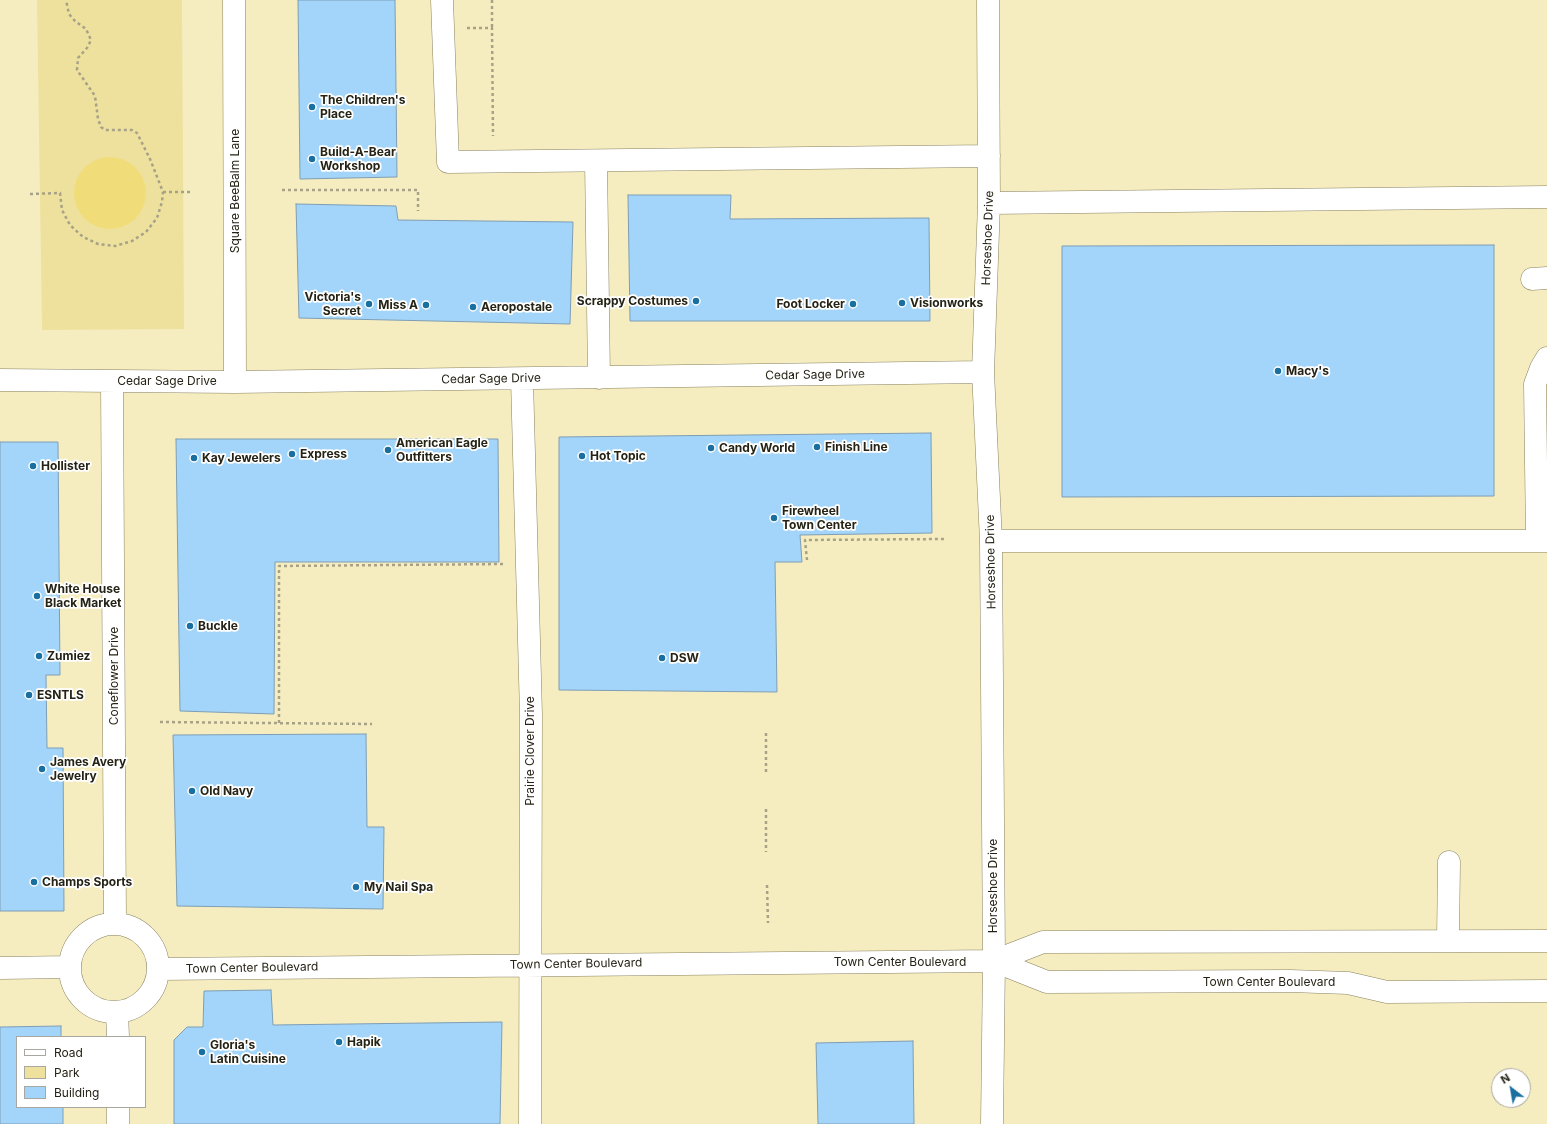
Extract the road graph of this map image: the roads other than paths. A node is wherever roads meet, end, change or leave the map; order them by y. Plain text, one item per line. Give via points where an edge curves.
1 (234, 0) edge
2 (442, 0) edge
3 (988, 0) edge
4 (989, 156) junction
5 (596, 161) junction
6 (1547, 196) edge
7 (989, 203) junction
8 (1547, 358) edge
9 (983, 372) junction
10 (599, 378) junction
11 (522, 379) junction
12 (0, 380) edge
13 (112, 381) junction
14 (235, 382) junction
15 (1542, 541) edge
16 (991, 542) junction
17 (1449, 862) dead end
18 (115, 924) junction
19 (1448, 941) junction
20 (1547, 941) edge
21 (994, 961) junction
22 (530, 965) junction
23 (70, 967) junction
24 (0, 968) edge
25 (159, 969) junction
26 (1547, 991) edge
27 (117, 1012) junction
28 (118, 1036) edge
29 (118, 1108) edge
30 (118, 1124) edge
31 (530, 1124) edge
32 (992, 1124) edge

1 - 14 street, Square BeeBalm Lane
2 - 5 street via 448,162
3 - 4 street, Horseshoe Drive
4 - 5 street
4 - 7 street, Horseshoe Drive
5 - 10 street
6 - 7 street
7 - 9 street, Horseshoe Drive
8 - 15 street via 1535,384
9 - 10 street, Cedar Sage Drive
9 - 16 street, Horseshoe Drive
10 - 11 street, Cedar Sage Drive
11 - 14 street, Cedar Sage Drive
11 - 22 street, Prairie Clover Drive via 531,715
12 - 13 street, Cedar Sage Drive
13 - 14 street, Cedar Sage Drive
13 - 18 street, Coneflower Drive
15 - 16 street
16 - 21 street, Horseshoe Drive
17 - 19 street
18 - 23 street via 101,926 89,932 79,942
18 - 25 street via 128,926 150,943
19 - 20 street, Town Center Boulevard
19 - 21 street, Town Center Boulevard via 1043,942
21 - 22 street, Town Center Boulevard
21 - 26 street, Town Center Boulevard via 1048,982 1290,981 1348,983 1387,992
21 - 32 street, Horseshoe Drive
22 - 25 street, Town Center Boulevard
22 - 31 street, Prairie Clover Drive
23 - 24 street
23 - 27 street via 76,990 84,1000 105,1012
25 - 27 street via 151,993 142,1003
27 - 28 street
29 - 30 street

